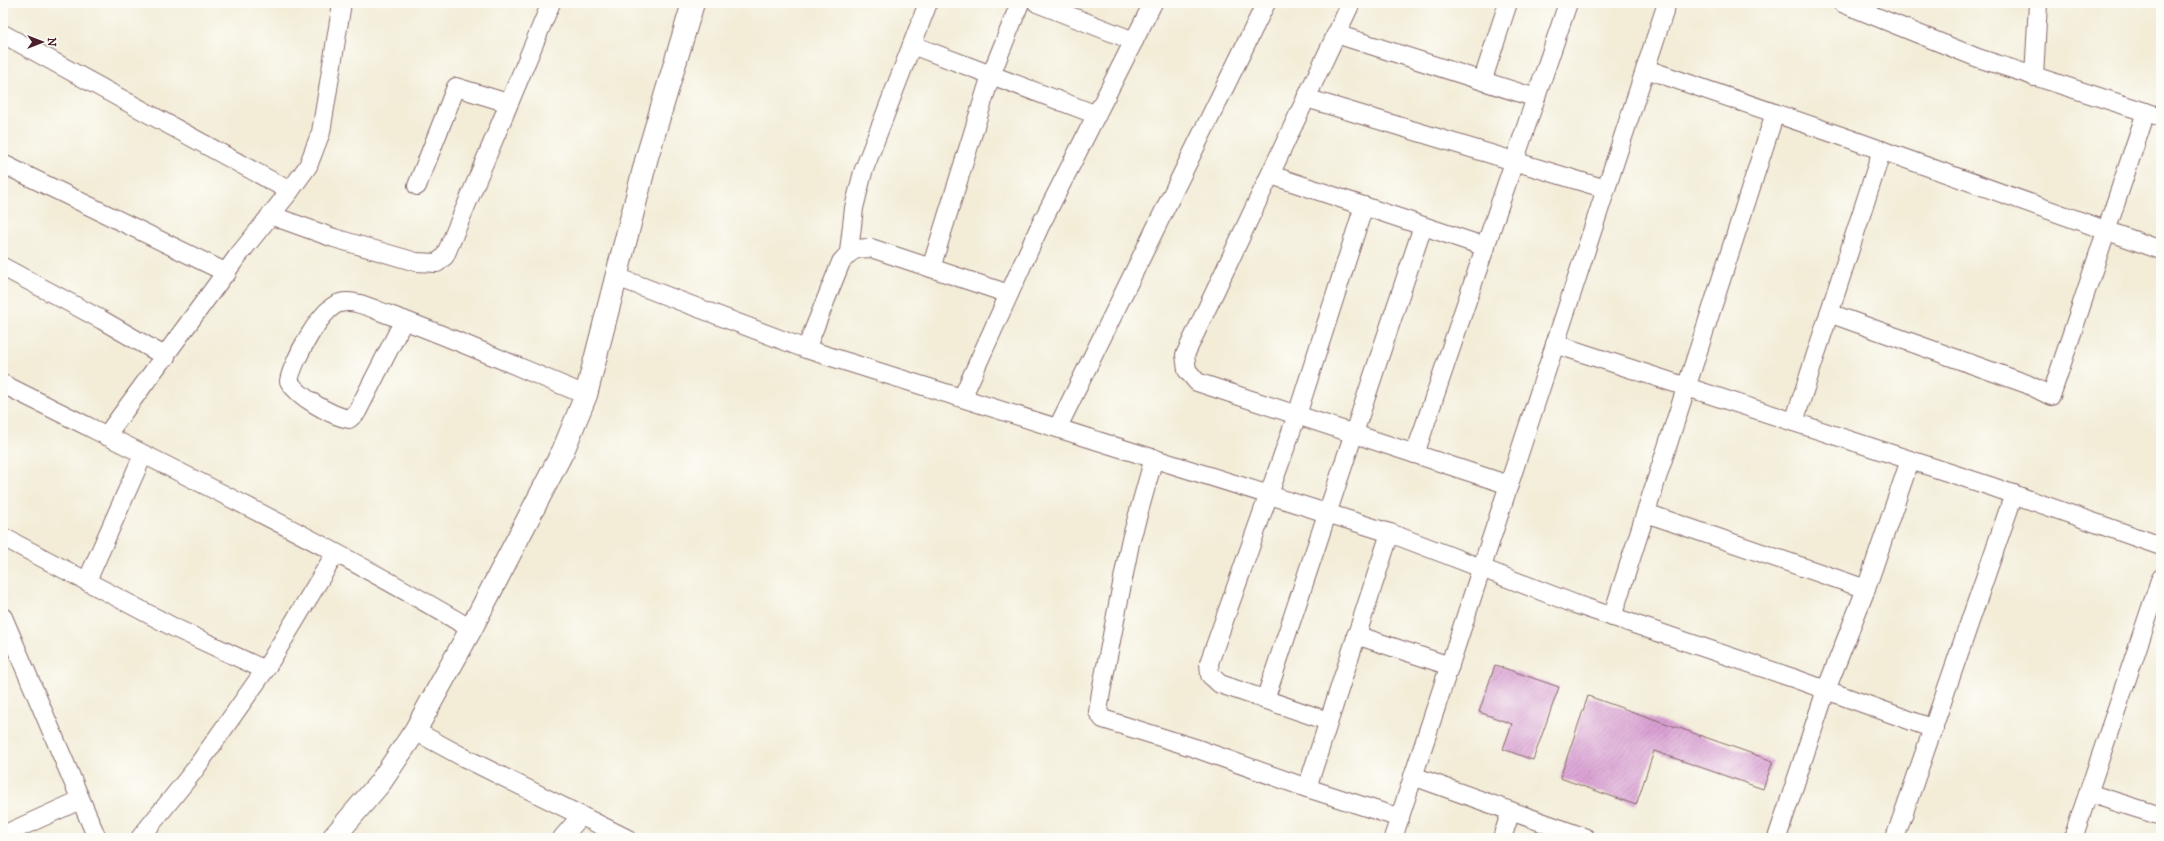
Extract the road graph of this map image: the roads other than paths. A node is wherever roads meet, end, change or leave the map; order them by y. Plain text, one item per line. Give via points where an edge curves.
1 (342, 3) edge
2 (693, 3) edge
3 (928, 3) edge
4 (1020, 3) edge
5 (1037, 3) edge
6 (1153, 3) edge
7 (1266, 3) edge
8 (1350, 3) edge
9 (1508, 3) edge
10 (1568, 3) edge
11 (1667, 3) edge
12 (1842, 3) edge
13 (2038, 3) edge
14 (547, 4) edge
15 (3, 34) edge
16 (1336, 34) junction
17 (1134, 41) junction
18 (912, 46) junction
19 (1646, 69) junction
20 (991, 75) junction
21 (2034, 78) junction
22 (1483, 79) junction
23 (1306, 98) junction
24 (1536, 98) junction
25 (508, 103) junction
26 (1775, 113) junction
27 (1096, 115) junction
28 (2154, 115) edge
29 (1882, 150) junction
30 (1515, 161) junction
31 (3, 164) edge
32 (1271, 175) junction
33 (417, 186) dead end
34 (1606, 190) junction
35 (290, 191) junction
36 (1364, 206) junction
37 (270, 215) junction
38 (1423, 226) junction
39 (2107, 230) junction
40 (1486, 247) junction
41 (2161, 250) edge
42 (849, 252) junction
43 (3, 267) edge
44 (931, 268) junction
45 (227, 273) junction
46 (616, 277) junction
47 (1009, 294) junction
48 (1829, 313) junction
49 (404, 320) junction
50 (1555, 344) junction
51 (806, 349) junction
52 (166, 357) junction
53 (3, 384) edge
54 (1687, 387) junction
55 (586, 395) junction
56 (962, 398) junction
57 (1298, 415) junction
58 (1794, 422) junction
59 (1058, 428) junction
60 (1355, 434) junction
61 (106, 436) junction
62 (1415, 454) junction
63 (143, 455) junction
64 (1154, 458) junction
65 (1910, 460) junction
66 (1509, 485) junction
67 (2014, 494) junction
68 (1270, 495) junction
69 (1328, 513) junction
70 (1646, 513) junction
71 (1390, 533) junction
72 (3, 537) edge
73 (2161, 546) edge
74 (335, 554) junction
75 (1482, 568) junction
76 (2161, 578) edge
77 (87, 581) junction
78 (1866, 589) junction
79 (1612, 616) junction
80 (3, 617) edge
81 (471, 629) junction
82 (1356, 635) junction
83 (1450, 666) junction
84 (265, 670) junction
85 (1826, 690) junction
86 (1265, 700) junction
87 (1328, 720) junction
88 (1934, 729) junction
89 (415, 731) junction
90 (1413, 776) junction
91 (1307, 788) junction
92 (2088, 792) junction
93 (80, 800) junction
94 (1511, 811) junction
95 (581, 816) junction
96 (2161, 816) edge
97 (1400, 818) junction
98 (3, 835) edge
99 (97, 838) edge
100 (140, 838) edge
101 (333, 838) edge
102 (562, 838) edge
103 (626, 838) edge
104 (1393, 838) edge
105 (1502, 838) edge
106 (1586, 838) edge
107 (1777, 838) edge
108 (1896, 838) edge
109 (2073, 838) edge

1 - 35 street via 321,132 308,166
2 - 46 street via 647,157
3 - 18 street
4 - 20 street
5 - 17 street
6 - 17 street
7 - 59 street
8 - 16 street
9 - 22 street
10 - 24 street
11 - 19 street
12 - 21 street
13 - 21 street
14 - 25 street
15 - 35 street
16 - 22 street
16 - 23 street
17 - 27 street
18 - 20 street
18 - 42 street via 863,172 854,208
19 - 26 street
19 - 34 street
20 - 27 street
20 - 44 street
21 - 28 street
22 - 24 street
23 - 30 street
23 - 32 street
24 - 30 street
25 - 33 street via 456,87
25 - 37 street via 446,256 437,263 416,262 334,238
26 - 29 street
26 - 54 street
27 - 47 street
28 - 39 street
29 - 39 street
29 - 48 street
30 - 34 street
30 - 40 street
31 - 45 street
32 - 36 street
32 - 57 street via 1185,355 1187,370 1197,382
34 - 50 street
35 - 37 street
36 - 38 street
36 - 57 street
37 - 45 street
38 - 40 street
38 - 60 street
39 - 41 street
39 - 48 street via 2051,396 2027,384
40 - 62 street
42 - 44 street via 872,248
42 - 51 street via 841,262
43 - 52 street
44 - 47 street
45 - 52 street
46 - 51 street
46 - 55 street
47 - 56 street
48 - 58 street
49 - 49 street via 353,302 331,307 324,314 291,368 289,381 294,391 339,418 350,419 357,412
49 - 55 street
50 - 54 street
50 - 66 street
51 - 56 street
52 - 61 street
53 - 61 street
54 - 58 street
54 - 70 street
55 - 81 street via 563,451
56 - 59 street
57 - 60 street
57 - 68 street
58 - 65 street
59 - 64 street
60 - 62 street
60 - 69 street
61 - 63 street
62 - 66 street
63 - 74 street
63 - 77 street
64 - 68 street
64 - 91 street via 1130,543 1098,712 1103,719 1195,748
65 - 67 street
65 - 78 street
66 - 75 street
67 - 73 street
67 - 88 street
68 - 69 street
68 - 86 street via 1209,663 1210,675 1220,684
69 - 71 street
69 - 86 street
70 - 78 street
70 - 79 street
71 - 75 street
71 - 82 street
72 - 77 street
74 - 81 street via 407,591
74 - 84 street
75 - 79 street
75 - 83 street
76 - 92 street
77 - 84 street via 175,628
78 - 85 street
79 - 85 street
80 - 93 street
81 - 89 street
82 - 83 street
82 - 87 street
83 - 90 street
84 - 100 street via 193,772
85 - 88 street
85 - 107 street
86 - 87 street
87 - 91 street
88 - 108 street
89 - 95 street via 463,758
89 - 101 street via 380,782
90 - 94 street
90 - 97 street
91 - 97 street
92 - 96 street
92 - 109 street
93 - 98 street
93 - 99 street
94 - 105 street
94 - 106 street
95 - 102 street
95 - 103 street
97 - 104 street

